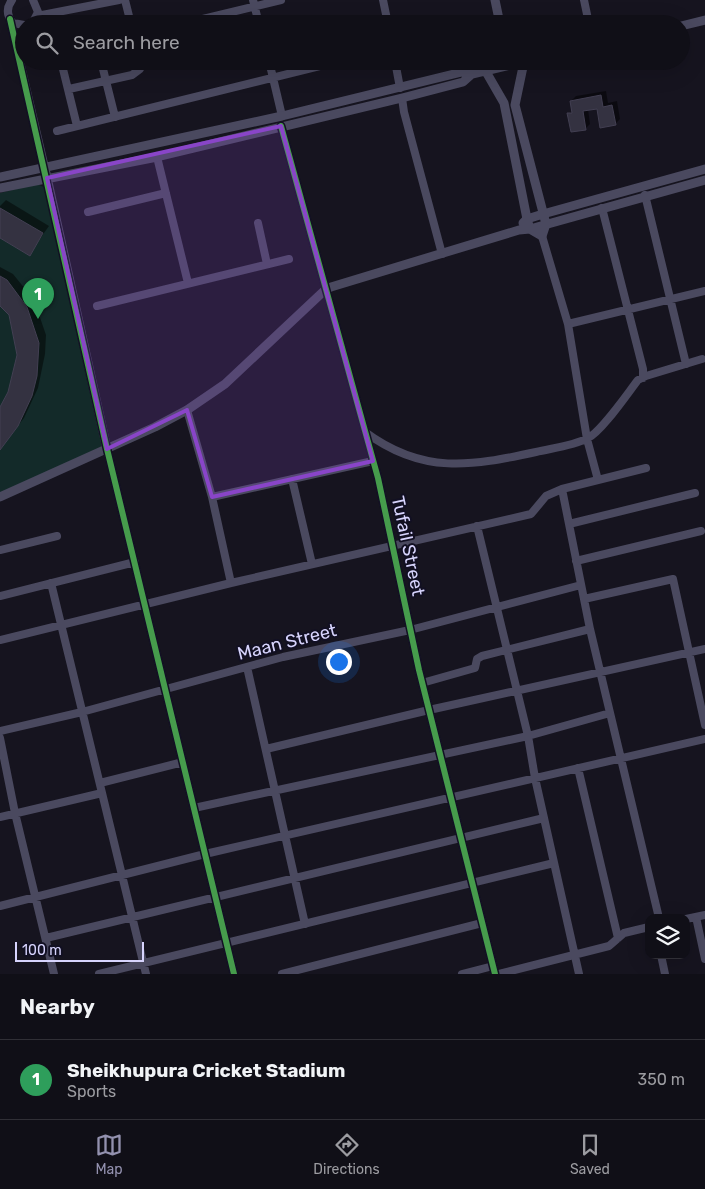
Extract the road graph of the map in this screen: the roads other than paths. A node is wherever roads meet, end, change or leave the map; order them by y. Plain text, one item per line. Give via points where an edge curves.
1 (33, 0) edge
2 (119, 0) edge
3 (125, 0) edge
4 (281, 0) edge
5 (383, 0) edge
6 (495, 0) edge
7 (584, 0) edge
8 (10, 1) edge
9 (95, 3) edge
10 (254, 3) edge
11 (37, 15) edge
12 (41, 15) edge
13 (129, 15) edge
14 (213, 15) edge
15 (386, 15) edge
16 (496, 15) edge
17 (588, 15) edge
18 (10, 20) junction
19 (705, 20) edge
20 (15, 23) edge
21 (690, 24) edge
22 (15, 41) edge
23 (22, 70) edge
24 (64, 70) edge
25 (103, 70) edge
26 (139, 70) edge
27 (271, 70) edge
28 (302, 70) edge
29 (397, 70) edge
30 (485, 70) joint
31 (523, 70) edge
32 (472, 74) junction
33 (273, 77) junction
34 (106, 80) junction
35 (400, 88) junction
36 (69, 89) junction
37 (402, 98) junction
38 (282, 116) junction
39 (115, 117) junction
40 (77, 126) junction
41 (281, 126) junction
42 (57, 131) dead end
43 (157, 157) junction
44 (45, 168) junction
45 (705, 169) edge
46 (0, 177) edge
47 (47, 178) junction
48 (705, 180) edge
49 (0, 188) edge
50 (166, 193) junction
51 (644, 195) junction
52 (602, 208) junction
53 (88, 212) dead end
54 (543, 214) junction
55 (527, 219) junction
56 (258, 222) dead end
57 (546, 224) junction
58 (530, 229) junction
59 (519, 230) junction
60 (542, 236) junction
61 (442, 254) junction
62 (288, 258) dead end
63 (267, 264) junction
64 (188, 283) junction
65 (325, 290) junction
66 (705, 290) edge
67 (671, 299) junction
68 (97, 306) dead end
69 (629, 309) junction
70 (568, 324) junction
71 (702, 359) dead end
72 (686, 364) junction
73 (643, 378) junction
74 (187, 410) junction
75 (365, 432) junction
76 (587, 438) junction
77 (108, 449) junction
78 (373, 461) junction
79 (646, 468) dead end
80 (292, 479) junction
81 (598, 480) junction
82 (562, 489) junction
83 (695, 493) dead end
84 (0, 497) edge
85 (212, 497) junction
86 (569, 524) junction
87 (477, 526) junction
88 (701, 531) dead end
89 (57, 536) dead end
90 (393, 546) junction
91 (0, 550) edge
92 (576, 561) junction
93 (135, 562) junction
94 (312, 564) junction
95 (51, 583) junction
96 (231, 583) junction
97 (581, 585) junction
98 (0, 596) edge
99 (584, 599) junction
100 (145, 604) junction
101 (496, 607) junction
102 (62, 626) junction
103 (590, 629) junction
104 (410, 630) junction
105 (0, 640) edge
106 (705, 649) edge
107 (507, 650) junction
108 (689, 653) junction
109 (247, 667) junction
110 (600, 674) junction
111 (422, 683) junction
112 (165, 690) junction
113 (517, 691) junction
114 (429, 710) junction
115 (82, 712) junction
116 (610, 713) junction
117 (705, 725) edge
118 (0, 731) edge
119 (528, 736) junction
120 (0, 738) edge
121 (705, 739) edge
122 (266, 749) junction
123 (440, 755) junction
124 (621, 758) junction
125 (183, 762) junction
126 (578, 768) junction
127 (535, 778) junction
128 (100, 783) junction
129 (275, 792) junction
130 (102, 793) junction
131 (450, 798) junction
132 (194, 808) junction
133 (15, 813) junction
134 (0, 817) edge
135 (544, 818) junction
136 (285, 835) junction
137 (460, 839) junction
138 (205, 854) junction
139 (554, 862) junction
140 (122, 875) junction
141 (295, 878) junction
142 (471, 883) junction
143 (36, 897) junction
144 (215, 897) junction
145 (0, 906) edge
146 (658, 914) edge
147 (705, 915) edge
148 (696, 916) junction
149 (132, 917) junction
150 (690, 917) edge
151 (482, 923) junction
152 (305, 924) junction
153 (645, 928) edge
154 (46, 938) junction
155 (618, 938) junction
156 (227, 944) junction
157 (574, 955) junction
158 (662, 959) edge
159 (705, 959) edge
160 (143, 964) junction
161 (496, 971) edge
162 (54, 974) edge
163 (99, 974) edge
164 (146, 974) edge
165 (234, 974) edge
166 (282, 974) edge
167 (462, 974) edge
168 (579, 974) edge
169 (666, 974) edge

1 - 11 street via 38,8
2 - 9 street
3 - 13 street
4 - 10 street
5 - 15 street
6 - 16 street
7 - 17 street
8 - 18 street
9 - 12 street
10 - 14 street
18 - 20 street
18 - 22 street
19 - 21 street
23 - 44 street
24 - 36 street
25 - 34 street
26 - 34 street
27 - 33 street
28 - 33 street
29 - 35 street
30 - 32 street
30 - 55 street via 504,103
31 - 54 street via 515,105
32 - 35 street via 462,72
32 - 37 street via 463,82
33 - 38 street
33 - 39 street
34 - 36 street
34 - 39 street
35 - 38 street
36 - 40 street
37 - 41 street
37 - 61 street
38 - 44 street
39 - 40 street
40 - 42 street
41 - 43 street
41 - 65 street, Tufail Street
43 - 47 street
43 - 50 street
44 - 46 street
44 - 47 street
45 - 54 street
47 - 49 street
47 - 77 street
48 - 51 street
50 - 53 street
50 - 64 street
51 - 52 street
51 - 67 street
52 - 57 street
52 - 69 street
54 - 55 street
54 - 57 street
55 - 58 street
55 - 59 street
56 - 63 street
57 - 58 street
57 - 60 street
58 - 59 street
58 - 60 street
59 - 61 street
60 - 70 street
61 - 65 street
62 - 63 street
63 - 64 street
64 - 68 street
65 - 74 street via 225,384
65 - 75 street, Tufail Street
66 - 67 street
67 - 69 street
67 - 72 street
69 - 70 street
69 - 73 street
70 - 76 street
71 - 72 street
72 - 73 street
73 - 76 street
74 - 77 street
74 - 85 street
75 - 76 street via 384,446 445,465 518,456
75 - 78 street, Tufail Street
76 - 81 street
77 - 84 street
77 - 93 street
78 - 80 street
78 - 90 street, Tufail Street
79 - 81 street
80 - 85 street
80 - 94 street
81 - 82 street
82 - 86 street
82 - 87 street via 546,496 531,514
83 - 86 street
85 - 96 street
86 - 92 street
87 - 90 street
87 - 101 street
88 - 92 street
89 - 91 street
90 - 94 street
90 - 104 street, Tufail Street
92 - 97 street
93 - 95 street
93 - 100 street
94 - 96 street
95 - 98 street
95 - 102 street
96 - 100 street
97 - 99 street
97 - 101 street, Maan Street
99 - 103 street
99 - 108 street via 673,579
100 - 102 street
100 - 112 street
101 - 104 street, Maan Street
101 - 107 street
102 - 105 street
102 - 115 street
103 - 107 street
103 - 110 street
104 - 109 street, Maan Street
104 - 111 street, Tufail Street
106 - 108 street
107 - 111 street via 478,658 475,668
107 - 113 street
108 - 110 street
108 - 117 street
109 - 112 street, Maan Street
109 - 122 street
110 - 113 street
110 - 116 street
111 - 114 street, Tufail Street
112 - 115 street, Maan Street
112 - 125 street
113 - 114 street
113 - 119 street
114 - 122 street
114 - 123 street, Tufail Street
115 - 118 street, Maan Street
115 - 128 street
116 - 119 street
116 - 124 street
119 - 123 street
119 - 127 street
120 - 133 street
121 - 124 street
122 - 129 street
123 - 129 street
123 - 131 street, Tufail Street
124 - 126 street
124 - 146 street
125 - 128 street
125 - 132 street
126 - 127 street
126 - 155 street
127 - 131 street
127 - 135 street
128 - 130 street
129 - 132 street
129 - 136 street
130 - 133 street
130 - 140 street
131 - 136 street
131 - 137 street, Tufail Street
132 - 138 street
133 - 134 street
133 - 143 street
135 - 137 street
135 - 139 street
136 - 138 street
136 - 141 street
137 - 141 street
137 - 142 street, Tufail Street
138 - 140 street
138 - 144 street
139 - 142 street
139 - 157 street
140 - 143 street
140 - 149 street
141 - 144 street
141 - 152 street
142 - 151 street, Tufail Street
142 - 152 street
143 - 145 street
143 - 154 street
144 - 149 street
144 - 156 street
147 - 148 street
148 - 150 street
148 - 159 street
149 - 154 street
149 - 160 street
151 - 161 street, Tufail Street
151 - 166 street
152 - 156 street
153 - 155 street
154 - 162 street
155 - 157 street via 609,946
156 - 160 street
156 - 165 street
157 - 161 street
157 - 168 street
158 - 169 street
160 - 163 street
160 - 164 street
161 - 167 street

